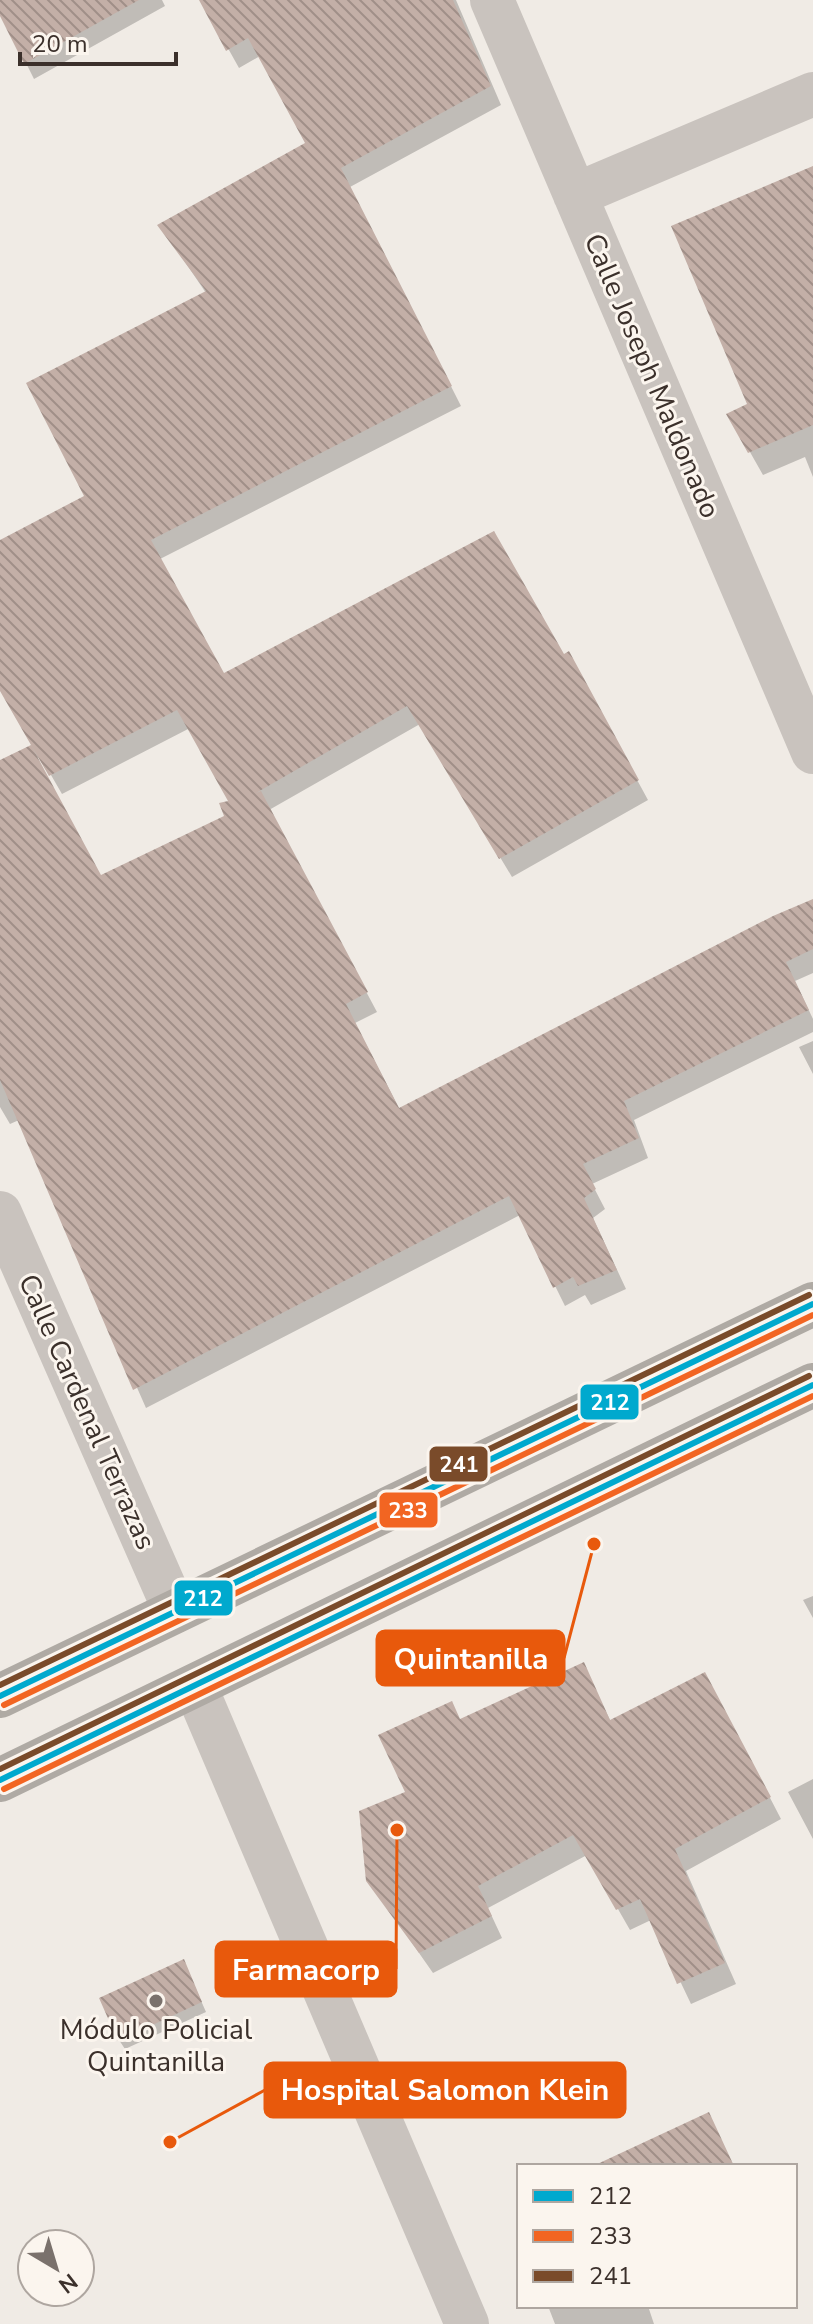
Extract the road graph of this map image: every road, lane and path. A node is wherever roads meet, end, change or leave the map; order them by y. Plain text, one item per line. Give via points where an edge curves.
1 (492, 0) edge
2 (813, 94) edge
3 (575, 195) junction
4 (813, 752) edge
5 (0, 1213) edge
6 (813, 1304) edge
7 (813, 1385) edge
8 (175, 1611) junction
9 (195, 1686) junction
10 (0, 1696) edge
11 (0, 1780) edge
12 (467, 2324) edge

1 - 3 street, Calle Joseph Maldonado
2 - 3 street
3 - 4 street, Calle Joseph Maldonado
5 - 8 street, Calle Cardenal Terrazas
6 - 8 highway
7 - 9 highway
8 - 10 highway
9 - 11 highway
9 - 12 street

